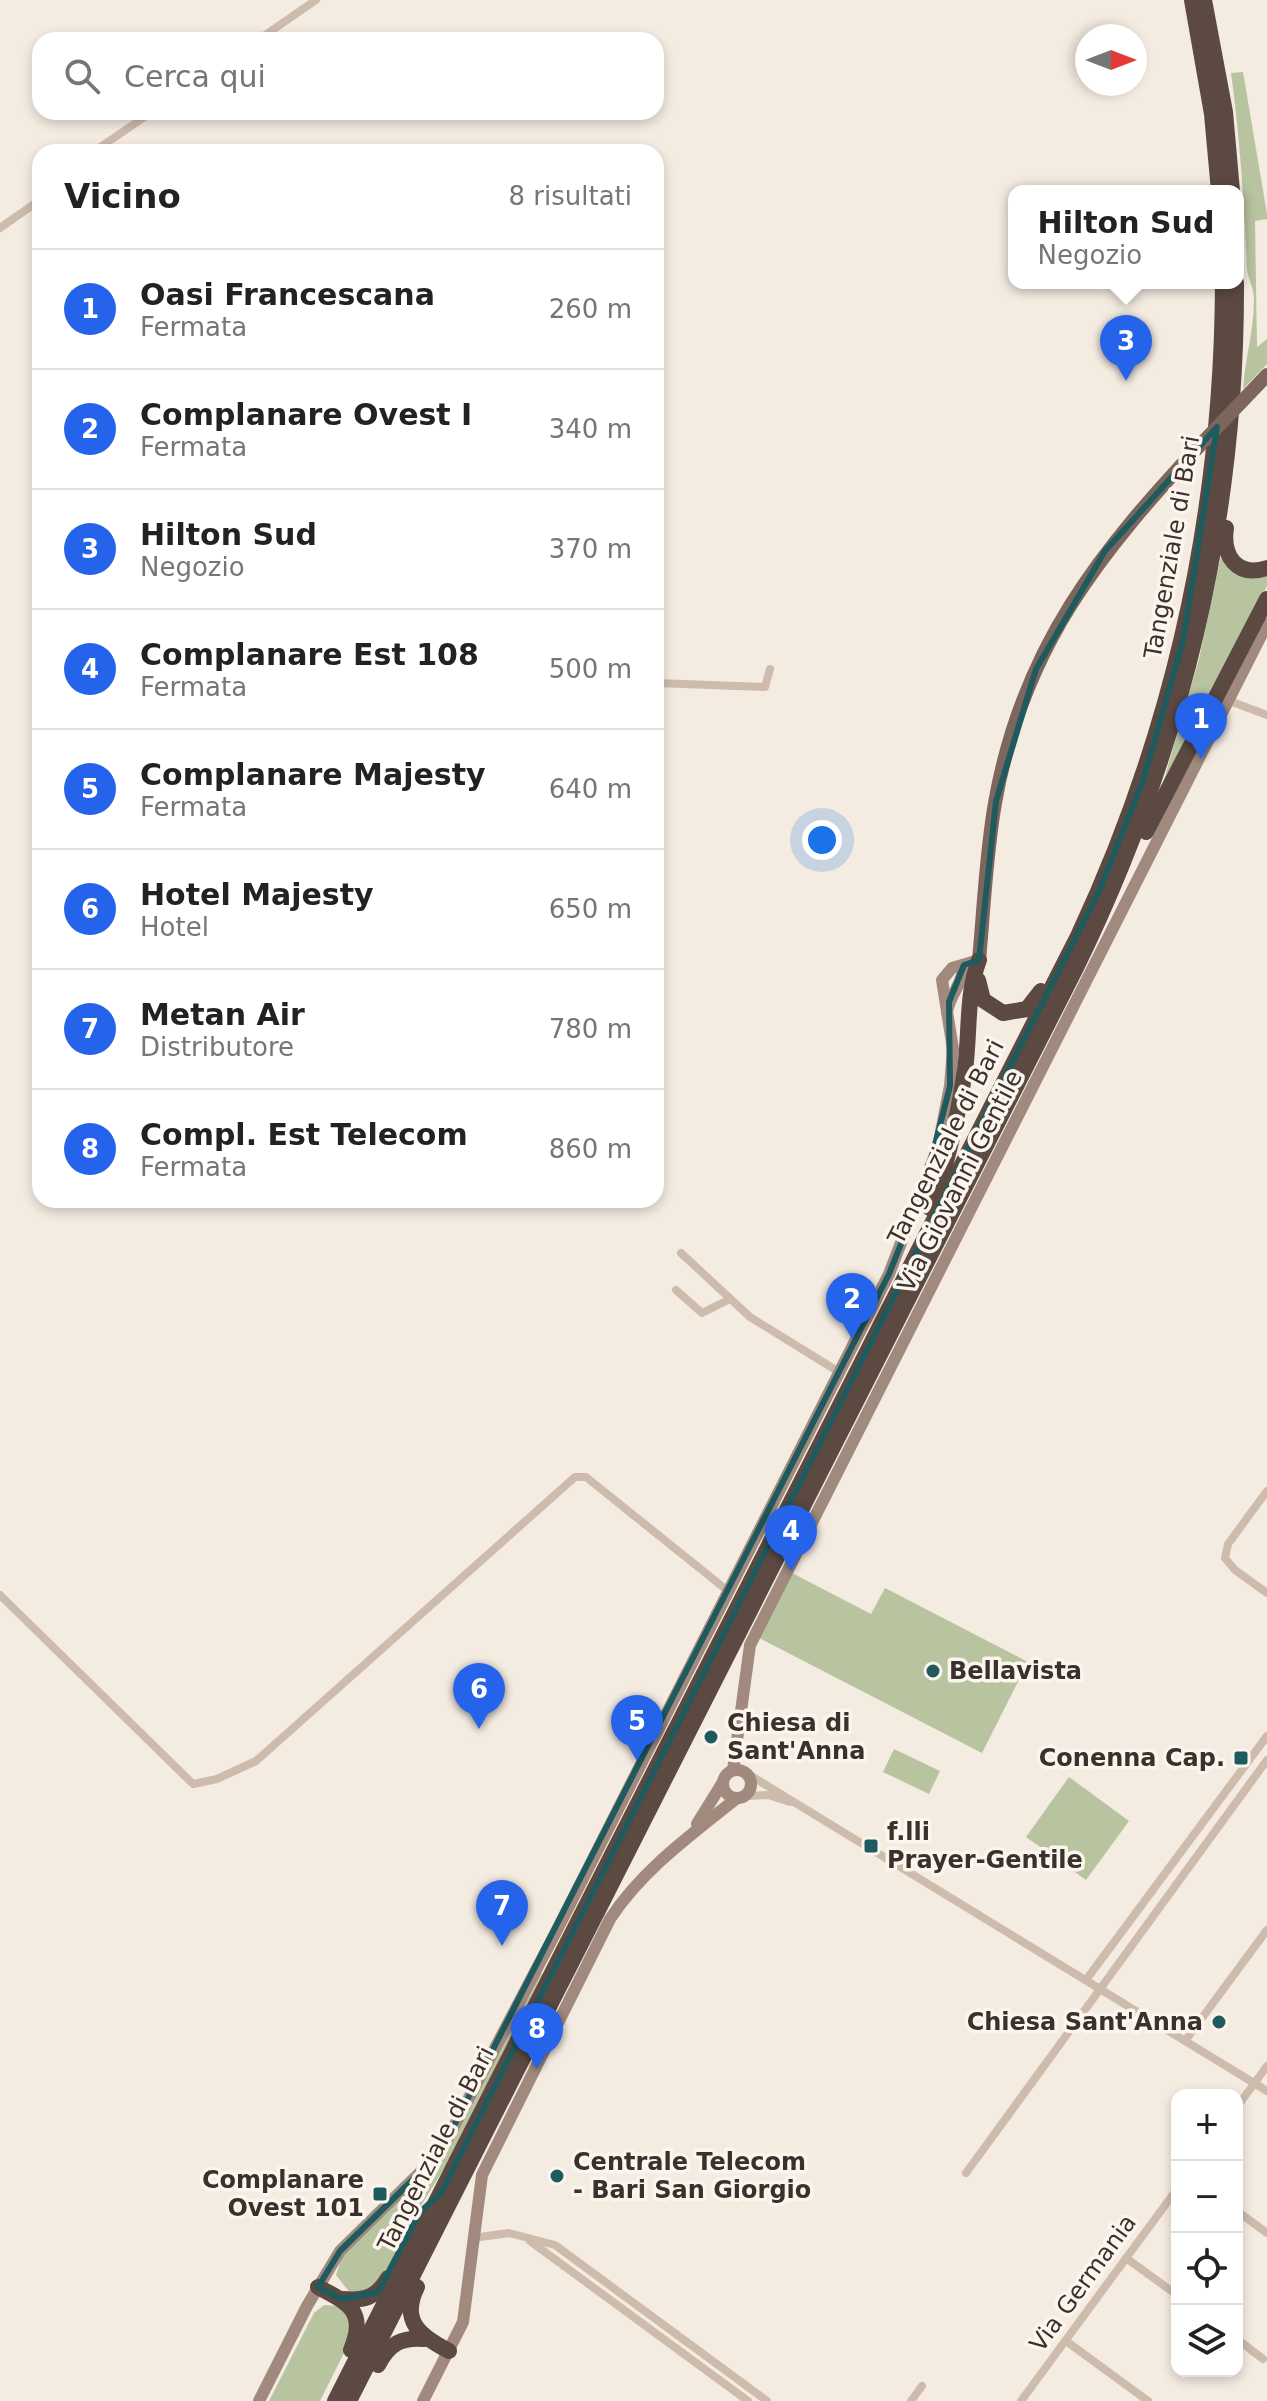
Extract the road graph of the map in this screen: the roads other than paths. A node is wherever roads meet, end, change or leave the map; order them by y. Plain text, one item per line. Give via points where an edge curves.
1 (316, 0) edge
2 (1192, 0) edge
3 (1204, 0) edge
4 (270, 32) edge
5 (140, 120) edge
6 (105, 144) edge
7 (1218, 185) edge
8 (1231, 185) edge
9 (32, 206) edge
10 (0, 228) edge
11 (1223, 289) edge
12 (1236, 289) edge
13 (1267, 375) edge
14 (1228, 442) junction
15 (1267, 568) edge
16 (1267, 599) edge
17 (1267, 625) edge
18 (770, 669) dead end
19 (664, 683) edge
20 (1227, 699) junction
21 (1267, 715) edge
22 (1111, 897) junction
23 (1079, 934) junction
24 (971, 962) junction
25 (681, 1253) dead end
26 (914, 1258) junction
27 (676, 1290) dead end
28 (730, 1299) junction
29 (839, 1372) junction
30 (1267, 1491) edge
31 (728, 1591) junction
32 (1267, 1593) edge
33 (0, 1595) edge
34 (1267, 1736) edge
35 (1267, 1760) edge
36 (733, 1770) junction
37 (748, 1774) junction
38 (723, 1782) junction
39 (741, 1797) junction
40 (794, 1804) junction
41 (1215, 1807) junction
42 (1227, 1814) junction
43 (1205, 1820) junction
44 (1217, 1829) junction
45 (688, 1836) junction
46 (1267, 1930) edge
47 (1086, 1980) junction
48 (1099, 1988) junction
49 (1185, 2041) junction
50 (1267, 2066) edge
51 (1254, 2084) junction
52 (1267, 2091) edge
53 (1243, 2099) edge
54 (966, 2173) dead end
55 (447, 2194) junction
56 (1171, 2197) edge
57 (1243, 2215) edge
58 (1267, 2233) edge
59 (473, 2238) junction
60 (526, 2238) junction
61 (1126, 2258) junction
62 (318, 2287) junction
63 (1171, 2291) edge
64 (342, 2299) junction
65 (424, 2339) junction
66 (1066, 2341) junction
67 (1243, 2344) edge
68 (449, 2351) junction
69 (1263, 2359) dead end
70 (922, 2386) dead end
71 (259, 2401) edge
72 (325, 2401) edge
73 (335, 2401) edge
74 (349, 2401) edge
75 (359, 2401) edge
76 (423, 2401) edge
77 (748, 2401) edge
78 (767, 2401) edge
79 (911, 2401) edge
80 (1021, 2401) edge
81 (1148, 2401) edge

1 - 4 street
2 - 7 highway
3 - 8 highway via 1225,112
5 - 6 street
9 - 10 street
11 - 23 highway, Tangenziale di Bari via 1216,440 1183,641 1143,781
12 - 14 highway, Tangenziale di Bari
13 - 24 main road, bridge via 1105,551 1036,669 1016,719 996,801
14 - 15 highway via 1225,551 1246,570
14 - 22 highway, Tangenziale di Bari via 1210,574 1178,709
16 - 22 highway
17 - 20 street, Via Giovanni Gentile
18 - 19 street via 765,687
20 - 21 street
20 - 36 street, Via Giovanni Gentile via 750,1645
22 - 55 highway, Tangenziale di Bari
23 - 24 highway via 1064,946 1033,1005 1015,1013 997,1011 983,1000
23 - 26 highway, Tangenziale di Bari
24 - 26 highway via 957,1115 932,1204 914,1243
24 - 29 street via 952,968 942,980 953,1049 938,1147 889,1274
25 - 28 street
26 - 55 highway, Tangenziale di Bari
27 - 28 street via 702,1313
28 - 29 street
29 - 31 street
30 - 32 street via 1228,1544 1225,1558
31 - 33 street via 586,1477 575,1477 256,1761 193,1784
31 - 62 street via 440,2153 340,2251
34 - 41 street
35 - 42 street
36 - 37 street
36 - 38 street
37 - 39 street via 751,1783
37 - 40 street
38 - 39 street via 724,1791
38 - 45 street
39 - 40 street via 768,1795
39 - 45 street
40 - 47 street
41 - 42 street
41 - 43 street
42 - 44 street
43 - 44 street
43 - 47 street
44 - 48 street
45 - 59 street via 610,1919 482,2175
46 - 49 street
47 - 48 street
48 - 49 street
48 - 54 street
49 - 51 street
50 - 51 street
51 - 52 street
51 - 53 street
55 - 64 highway via 420,2212 378,2292 359,2300
55 - 65 highway via 450,2223 411,2299 411,2322
55 - 73 highway, Tangenziale di Bari
55 - 74 highway, Tangenziale di Bari
56 - 61 street, Via Germania
57 - 58 street
59 - 60 street via 509,2233
59 - 68 street via 463,2322
60 - 77 street
60 - 78 street via 555,2245
61 - 63 street
61 - 66 street, Via Germania
62 - 64 highway
62 - 71 street
64 - 72 highway via 354,2311 358,2332
65 - 68 highway
65 - 75 highway via 408,2338 389,2347
66 - 80 street, Via Germania
66 - 81 street
67 - 69 street
68 - 76 street
70 - 79 street

